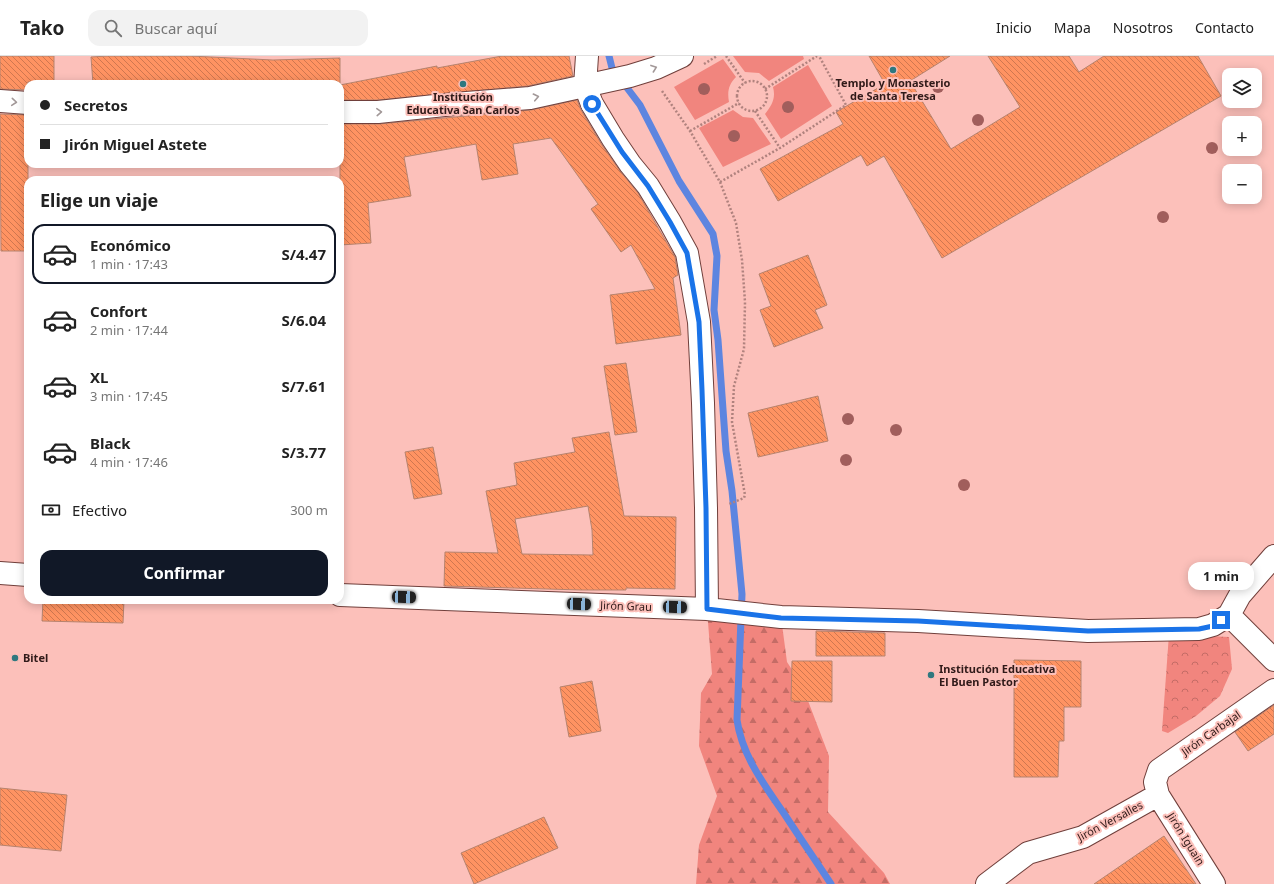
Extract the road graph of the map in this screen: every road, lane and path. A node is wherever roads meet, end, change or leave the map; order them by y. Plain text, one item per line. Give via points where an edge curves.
1 (587, 56) edge
2 (682, 56) edge
3 (726, 56) edge
4 (818, 56) edge
5 (627, 77) junction
6 (745, 83) junction
7 (588, 86) junction
8 (765, 89) junction
9 (0, 100) edge
10 (24, 103) edge
11 (738, 103) junction
12 (755, 111) junction
13 (344, 112) edge
14 (690, 131) junction
15 (780, 148) junction
16 (720, 182) junction
17 (739, 500) dead end
18 (1274, 556) edge
19 (0, 574) edge
20 (24, 575) edge
21 (344, 595) edge
22 (707, 609) junction
23 (1229, 615) junction
24 (1274, 660) edge
25 (1274, 690) edge
26 (1156, 788) junction
27 (987, 884) edge
28 (1214, 884) edge

1 - 7 street
5 -> 2 street
3 - 6 path
4 - 8 path
4 - 15 path via 846,105
5 - 7 street
5 - 14 path via 661,90
6 - 8 path via 754,81
6 - 11 path via 738,88
13 -> 7 street via 378,112 530,98
7 - 22 street via 592,104 630,164 648,186 687,253 699,322
8 - 12 path via 765,104
9 -> 10 street
11 - 12 path via 744,109
11 - 14 path
12 - 15 path
14 - 16 path
15 - 16 path
16 - 17 path via 736,223 745,302 744,348 734,386 732,422 745,495
18 - 23 street via 1240,596
19 - 20 street
21 - 22 street, Jirón Grau
22 - 23 street, Jirón Grau via 781,618 918,621 1088,631 1199,629 1213,626
23 - 24 street
25 - 26 street, Jirón Carbajal via 1159,770
26 - 27 street, Jirón Versalles via 1083,837 1028,853
26 - 28 street, Jirón Iguain

